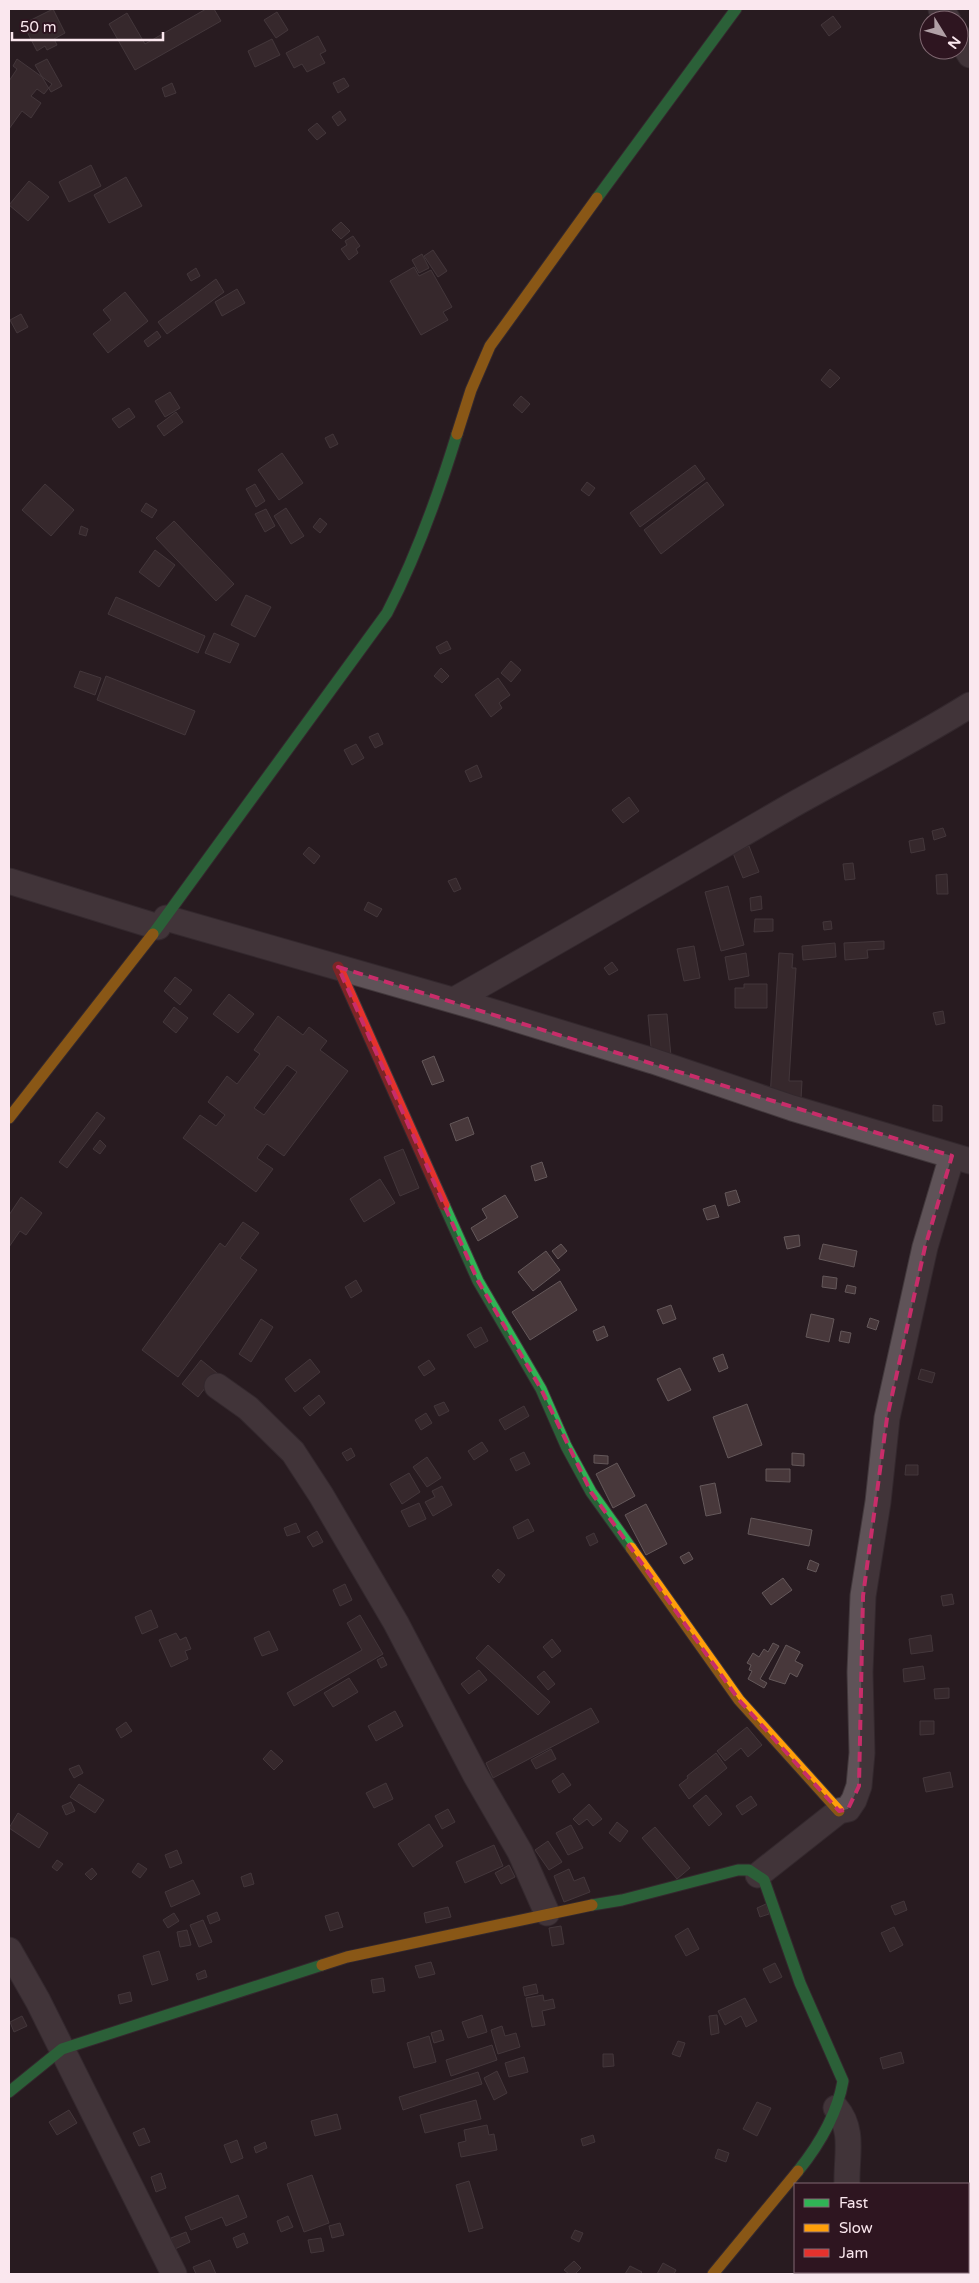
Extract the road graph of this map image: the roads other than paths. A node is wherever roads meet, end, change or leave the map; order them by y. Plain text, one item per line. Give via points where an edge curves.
1 (736, 9) edge
2 (970, 705) edge
3 (9, 881) edge
4 (162, 922) junction
5 (338, 967) junction
6 (454, 1000) junction
7 (9, 1118) edge
8 (961, 1158) edge
9 (217, 1386) dead end
10 (839, 1812) junction
11 (758, 1875) junction
12 (546, 1913) junction
13 (9, 1950) edge
14 (62, 2049) junction
15 (9, 2092) edge
16 (836, 2108) junction
17 (847, 2183) edge
18 (174, 2274) edge
19 (714, 2274) edge

1 - 4 street via 490,346 471,390 432,513 411,566 387,613
2 - 6 street
3 - 4 street
4 - 5 street
4 - 7 street
5 - 6 street
5 - 10 street via 478,1281 541,1389 591,1492 739,1700
6 - 8 street via 792,1108
8 - 10 street via 925,1247 887,1418 863,1596 859,1786 848,1809
9 - 12 street via 248,1408 293,1452 321,1495 396,1623 476,1776 520,1852
10 - 11 street
11 - 12 street via 750,1870 738,1870 622,1900
11 - 16 street via 764,1880 800,1984 843,2082
12 - 14 street via 347,1957
13 - 14 street
14 - 15 street
14 - 18 street
16 - 17 street via 844,2118 849,2136
16 - 19 street via 816,2148

